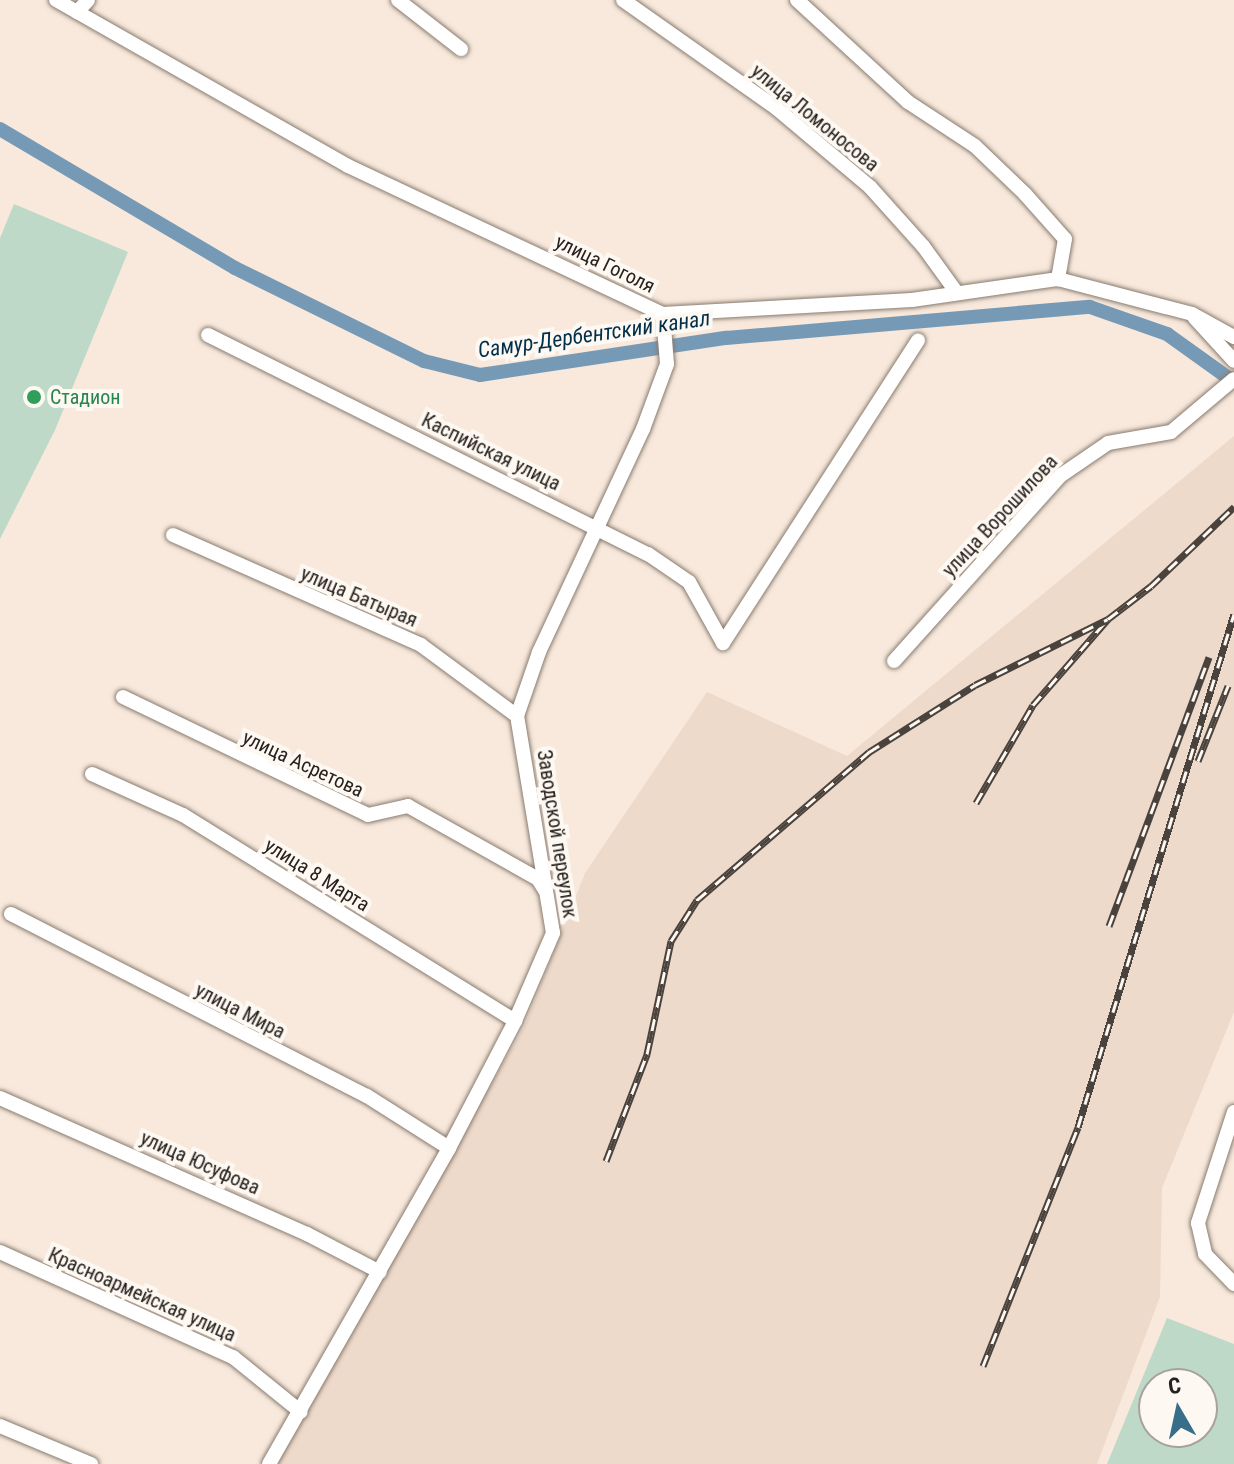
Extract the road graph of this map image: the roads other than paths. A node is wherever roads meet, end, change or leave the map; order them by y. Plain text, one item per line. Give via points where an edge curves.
1 (56, 0) edge
2 (88, 0) edge
3 (398, 0) edge
4 (623, 0) edge
5 (797, 0) edge
6 (77, 12) junction
7 (461, 49) dead end
8 (1058, 279) junction
9 (957, 293) junction
10 (1192, 314) junction
11 (664, 322) junction
12 (208, 335) dead end
13 (1234, 337) edge
14 (918, 340) dead end
15 (1234, 361) edge
16 (1234, 379) edge
17 (593, 526) junction
18 (173, 535) dead end
19 (894, 661) dead end
20 (123, 697) dead end
21 (517, 716) junction
22 (92, 774) dead end
23 (547, 893) junction
24 (11, 914) dead end
25 (515, 1021) junction
26 (0, 1098) edge
27 (1234, 1112) edge
28 (449, 1148) junction
29 (0, 1252) edge
30 (380, 1272) junction
31 (1234, 1284) edge
32 (301, 1412) junction
33 (0, 1426) edge
34 (91, 1464) edge
35 (269, 1464) edge

1 - 6 street, улица Гоголя
2 - 6 street
3 - 7 street
4 - 9 street, улица Ломоносова via 776,108 870,187
5 - 8 street via 908,102 975,146 1025,194 1065,239
6 - 11 street, улица Гоголя via 348,166
8 - 9 street, улица Гоголя
8 - 10 street, улица Гоголя
9 - 11 street, улица Гоголя
10 - 13 street, улица Гоголя
10 - 15 street
11 - 17 street via 669,355 643,429
12 - 17 street, Каспийская улица
14 - 17 street, Каспийская улица via 723,643 689,582
16 - 19 street, улица Ворошилова via 1171,432 1108,443 1060,476
17 - 21 street
18 - 21 street, улица Батырая via 421,645
20 - 23 street, улица Асретова via 368,815 408,806 538,879
21 - 23 street, Заводской переулок
22 - 25 street, улица 8 Марта via 183,815
23 - 25 street, Заводской переулок via 553,933
24 - 28 street, улица Мира via 367,1096
25 - 28 street, Заводской переулок
26 - 30 street, улица Юсуфова via 307,1234
27 - 31 street via 1198,1223 1205,1254
28 - 30 street, Заводской переулок
29 - 32 street, Красноармейская улица via 233,1357
30 - 32 street, Заводской переулок
32 - 35 street, Заводской переулок
33 - 34 street

